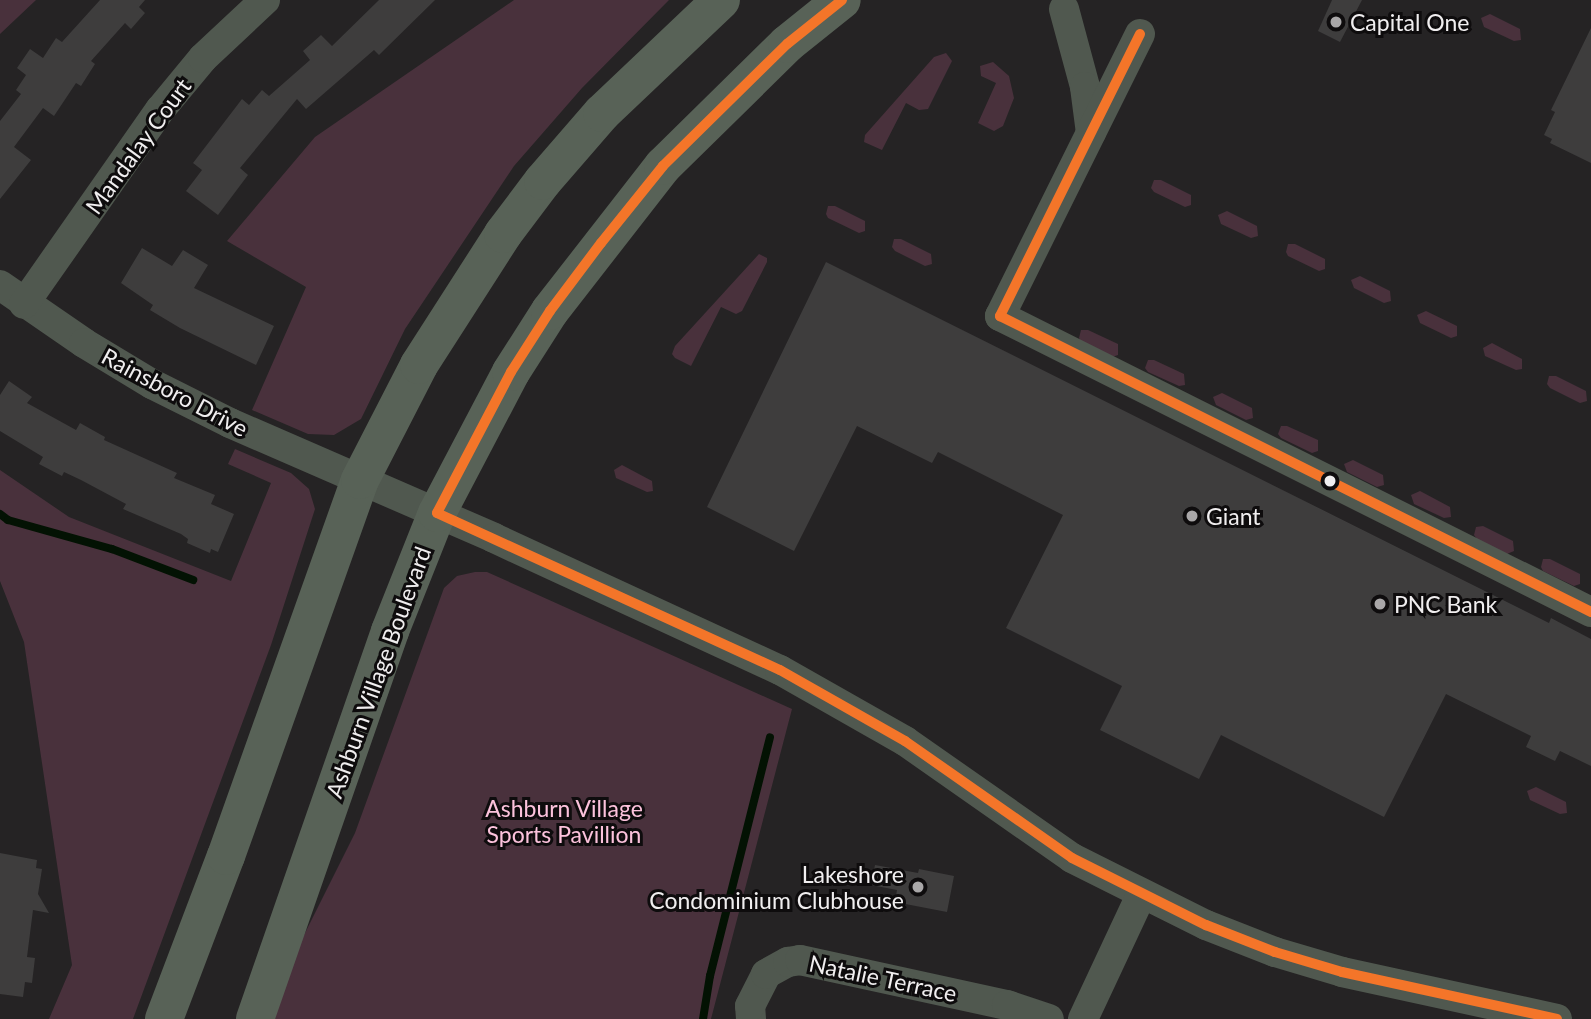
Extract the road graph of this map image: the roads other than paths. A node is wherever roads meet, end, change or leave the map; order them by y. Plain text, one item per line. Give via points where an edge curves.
1 (265, 0) edge
2 (721, 0) edge
3 (842, 0) edge
4 (1064, 9) dead end
5 (1140, 34) dead end
6 (1091, 132) junction
7 (0, 285) edge
8 (24, 303) junction
9 (360, 480) junction
10 (437, 513) junction
11 (1591, 612) edge
12 (1141, 895) junction
13 (164, 1019) edge
14 (255, 1019) edge
15 (751, 1019) edge
16 (1049, 1019) edge
17 (1083, 1019) edge
18 (1557, 1019) edge

1 - 8 street, Mandalay Court via 203,58 160,110
2 - 9 main road via 602,113 503,234 419,365
3 - 10 main road, Ashburn Village Boulevard via 787,44 663,166 601,243 511,372
4 - 6 street via 1085,87
5 - 6 street
6 - 11 street via 1000,316
7 - 8 street, Rainsboro Drive
8 - 9 street, Rainsboro Drive via 152,384
9 - 10 street, Rainsboro Drive
9 - 13 main road
10 - 12 street, Rainsboro Drive via 705,634 825,694 905,740 1072,858
10 - 14 main road, Ashburn Village Boulevard via 390,631
12 - 17 street
12 - 18 street, Rainsboro Drive via 1275,952 1342,972
15 - 16 street, Natalie Terrace via 750,1006 766,974 800,960 1007,1005

